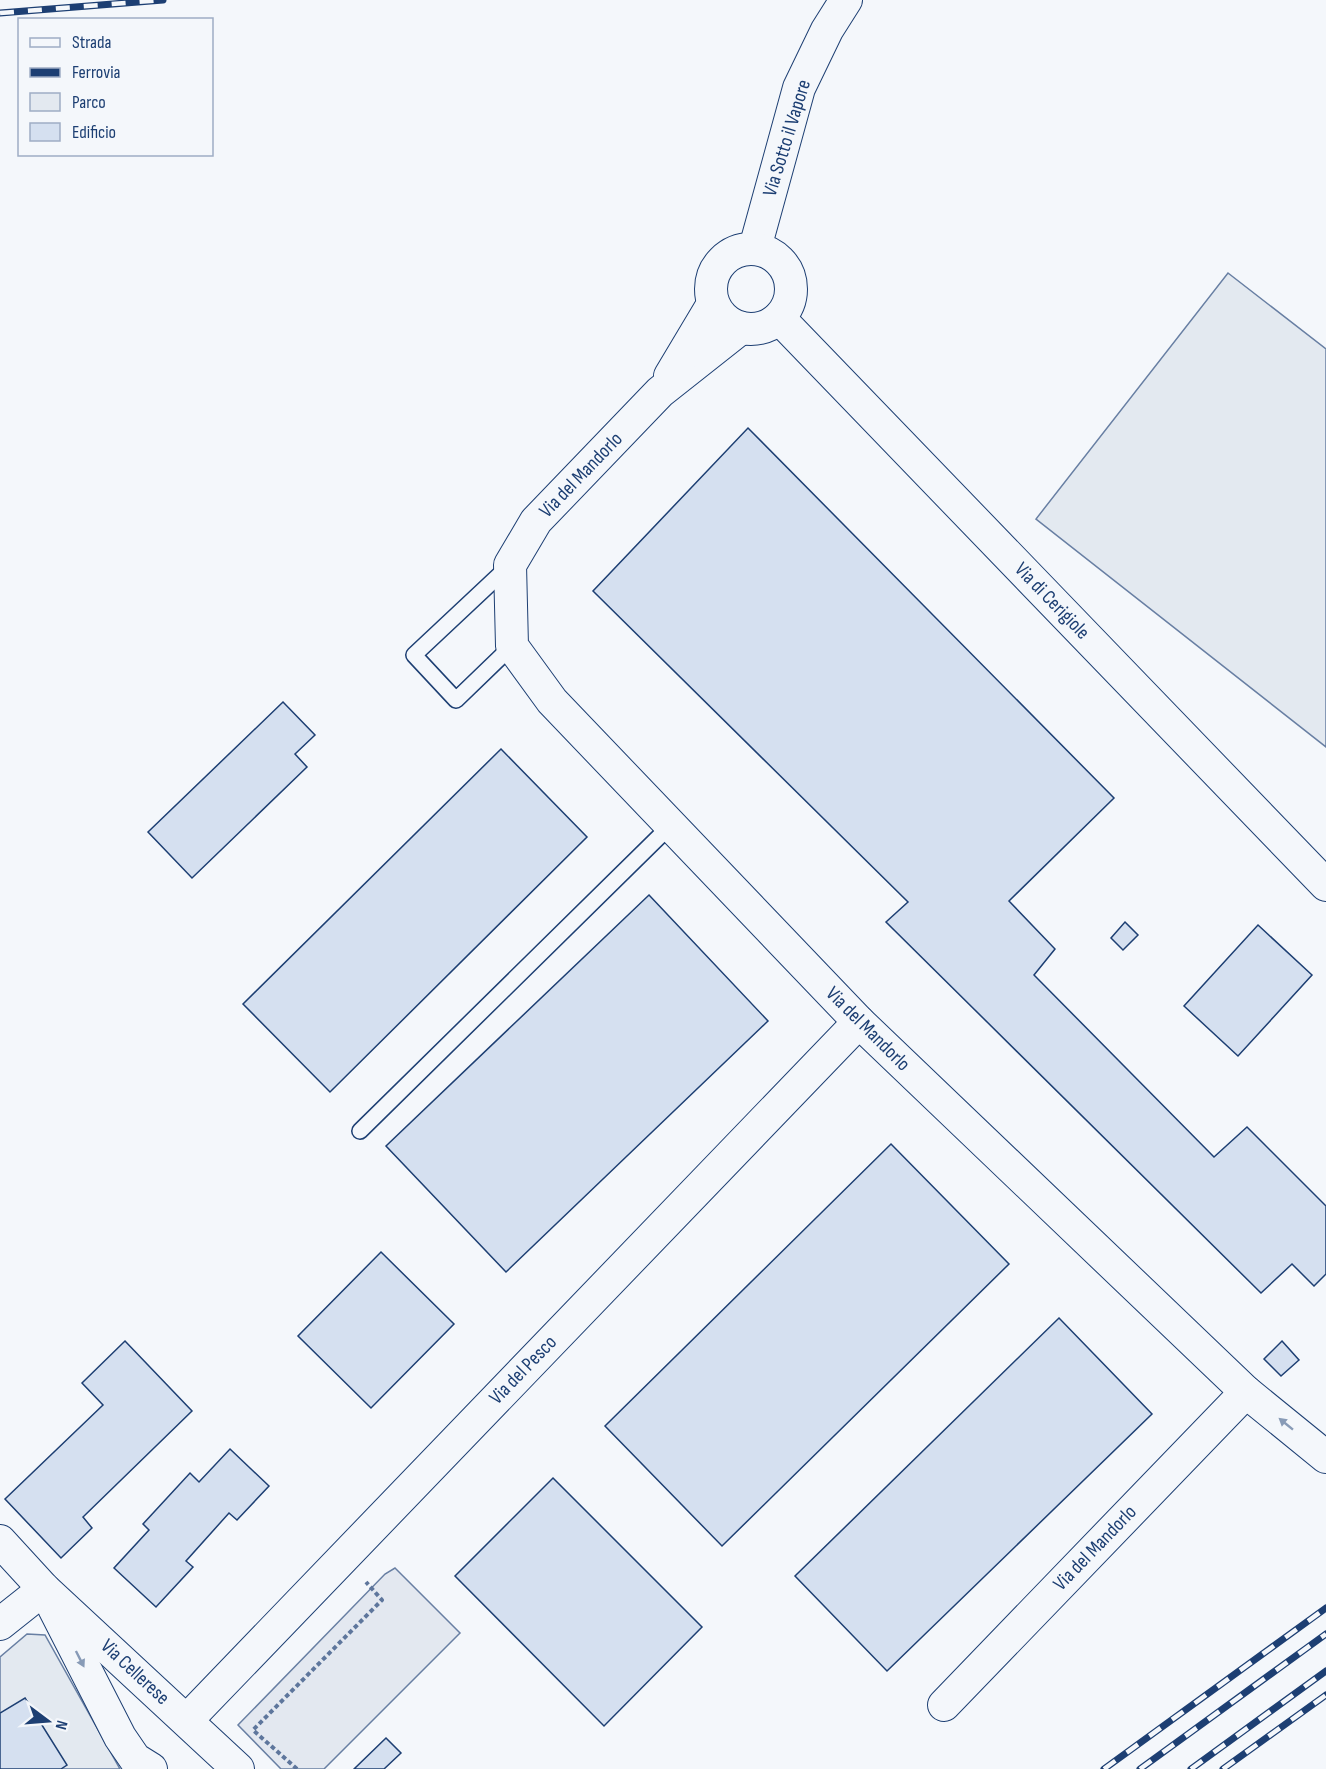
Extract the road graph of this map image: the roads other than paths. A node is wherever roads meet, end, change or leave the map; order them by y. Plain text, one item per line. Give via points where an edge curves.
1 (846, 0) edge
2 (755, 248) junction
3 (713, 304) junction
4 (779, 318) junction
5 (741, 328) junction
6 (660, 392) junction
7 (510, 564) junction
8 (512, 646) junction
9 (670, 825) junction
10 (1326, 885) edge
11 (858, 1022) junction
12 (360, 1131) dead end
13 (1246, 1392) junction
14 (1326, 1457) edge
15 (0, 1541) edge
16 (44, 1588) junction
17 (0, 1624) edge
18 (944, 1705) dead end
19 (187, 1720) junction
20 (224, 1765) edge
21 (151, 1769) edge

1 - 2 street, Via Sotto il Vapore via 800,88
2 - 3 street via 741,249 724,258 715,269
2 - 4 street via 778,259 789,275 788,306
3 - 5 street via 720,316
3 - 6 street, Via del Mandorlo
4 - 5 street via 755,329
4 - 10 street, Via di Cerigiole
5 - 6 street, Via del Mandorlo
6 - 7 street, Via del Mandorlo via 536,521
7 - 8 street
7 - 8 lane, Via del Mandorlo via 414,655 456,700
8 - 9 street, Via del Mandorlo via 552,701
9 - 11 street, Via del Mandorlo
9 - 12 lane
11 - 13 street, Via del Mandorlo
11 - 19 street, Via del Pesco
14 -> 13 street, Via del Mandorlo
13 - 18 street, Via del Mandorlo
15 - 16 street, Via Cellerese
16 - 17 street
16 - 19 street, Via Cellerese
16 -> 21 street, Via Cellerese via 120,1737 135,1759
19 - 20 street, Via Cellerese

